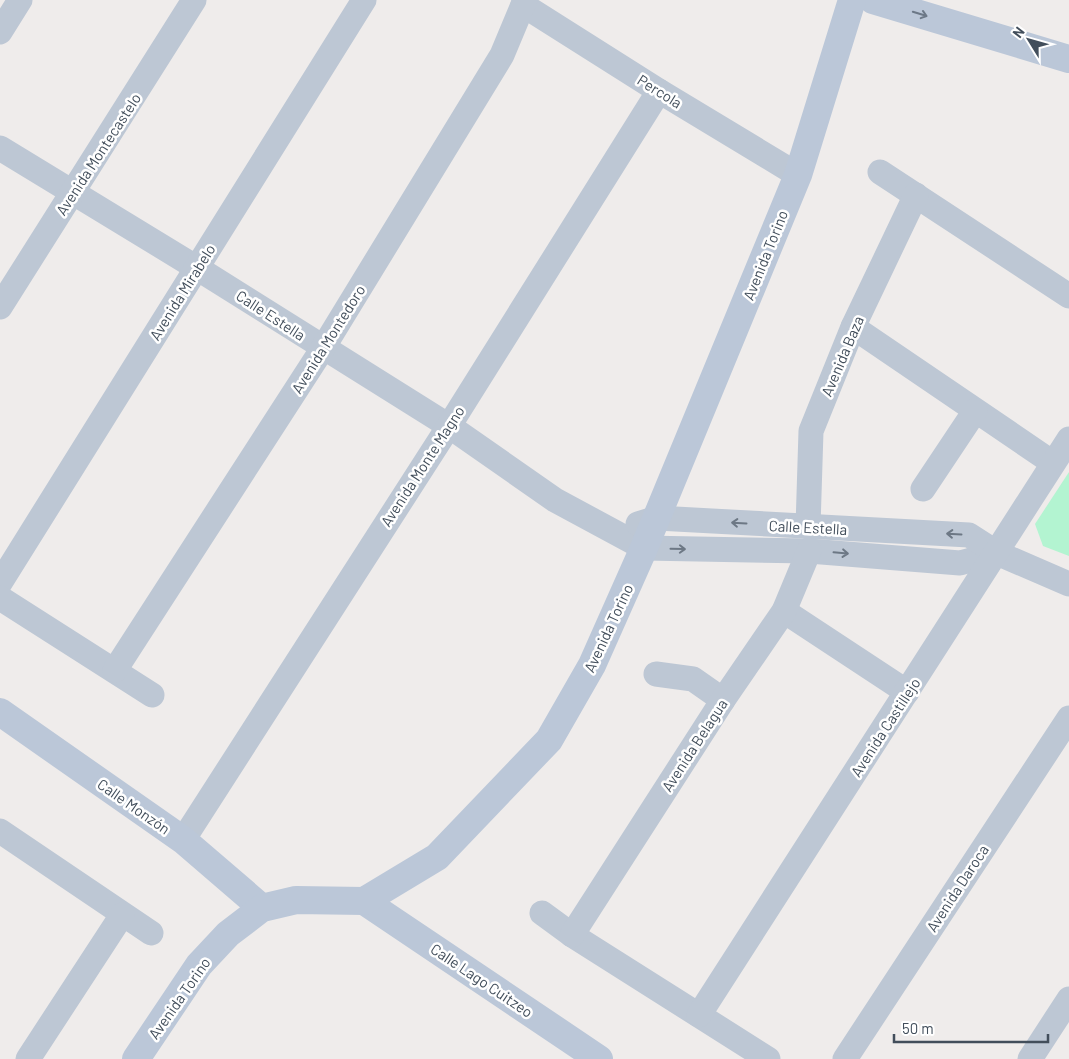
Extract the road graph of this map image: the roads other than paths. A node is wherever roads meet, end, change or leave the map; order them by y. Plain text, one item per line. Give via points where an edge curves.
1 (20, 0) edge
2 (194, 0) edge
3 (364, 0) edge
4 (852, 0) edge
5 (873, 0) edge
6 (524, 2) edge
7 (0, 32) edge
8 (1069, 59) edge
9 (659, 91) junction
10 (0, 148) edge
11 (880, 172) dead end
12 (798, 174) junction
13 (74, 193) junction
14 (916, 195) junction
15 (197, 268) junction
16 (1069, 296) edge
17 (0, 307) edge
18 (853, 327) junction
19 (323, 348) junction
20 (975, 411) junction
21 (449, 426) junction
22 (1069, 439) edge
23 (1053, 463) junction
24 (923, 489) dead end
25 (656, 518) junction
26 (808, 526) junction
27 (617, 531) junction
28 (644, 548) junction
29 (810, 551) junction
30 (997, 553) junction
31 (0, 583) edge
32 (1069, 584) edge
33 (0, 598) edge
34 (784, 611) junction
35 (114, 670) junction
36 (656, 674) dead end
37 (908, 692) junction
38 (152, 695) dead end
39 (723, 700) junction
40 (0, 712) edge
41 (1069, 718) edge
42 (0, 831) edge
43 (183, 840) junction
44 (364, 901) junction
45 (262, 908) junction
46 (542, 913) dead end
47 (122, 916) junction
48 (151, 933) dead end
49 (572, 934) junction
50 (1069, 999) edge
51 (699, 1015) junction
52 (28, 1059) edge
53 (136, 1059) edge
54 (599, 1059) edge
55 (768, 1059) edge
56 (845, 1059) edge
57 (1030, 1059) edge

1 - 7 street
2 - 13 street, Avenida Montecastelo
3 - 15 street, Avenida Mirabelo
4 - 12 street, Avenida Torino
5 -> 8 street
6 - 9 street, Percola
6 - 19 street, Avenida Montedoro via 502,55
9 - 12 street, Percola
9 - 21 street, Avenida Monte Magno
10 - 13 street, Calle Estella
11 - 14 street
12 - 25 street, Avenida Torino
13 - 15 street, Calle Estella
13 - 17 street, Avenida Montecastelo
14 - 16 street
14 - 18 street, Avenida Baza
15 - 19 street, Calle Estella
15 - 31 street, Avenida Mirabelo
18 - 20 street
18 - 26 street, Avenida Baza via 811,431
19 - 21 street, Calle Estella
19 - 35 street, Avenida Montedoro
20 - 23 street
20 - 24 street
21 - 27 street, Calle Estella via 555,500
21 - 43 street, Avenida Monte Magno
22 - 23 street, Avenida Castillejo
23 - 30 street, Avenida Castillejo
26 -> 25 street, Calle Estella
25 - 27 street, Calle Estella
25 - 28 street, Avenida Torino
30 -> 26 street, Calle Estella via 969,535
27 - 28 street, Calle Estella
28 -> 29 street, Calle Estella
28 - 44 street, Avenida Torino via 592,665 549,740 437,857
29 -> 30 street, Calle Estella via 960,563
29 - 34 street, Avenida Belagua
30 - 32 street, Calle Estella
30 - 37 street, Avenida Castillejo
33 - 35 street
34 - 37 street
34 - 39 street, Avenida Belagua
35 - 38 street
36 - 39 street via 693,678
37 - 51 street, Avenida Castillejo
39 - 49 street, Avenida Belagua
40 - 43 street, Calle Monzón
41 - 56 street, Avenida Daroca
42 - 47 street
43 - 45 street, Calle Monzón
44 - 45 street, Avenida Torino via 296,900
44 - 54 street, Calle Lago Cuitzeo
45 - 53 street, Avenida Torino via 228,934 199,965
46 - 49 street
47 - 48 street
47 - 52 street
49 - 51 street
50 - 57 street
51 - 55 street

